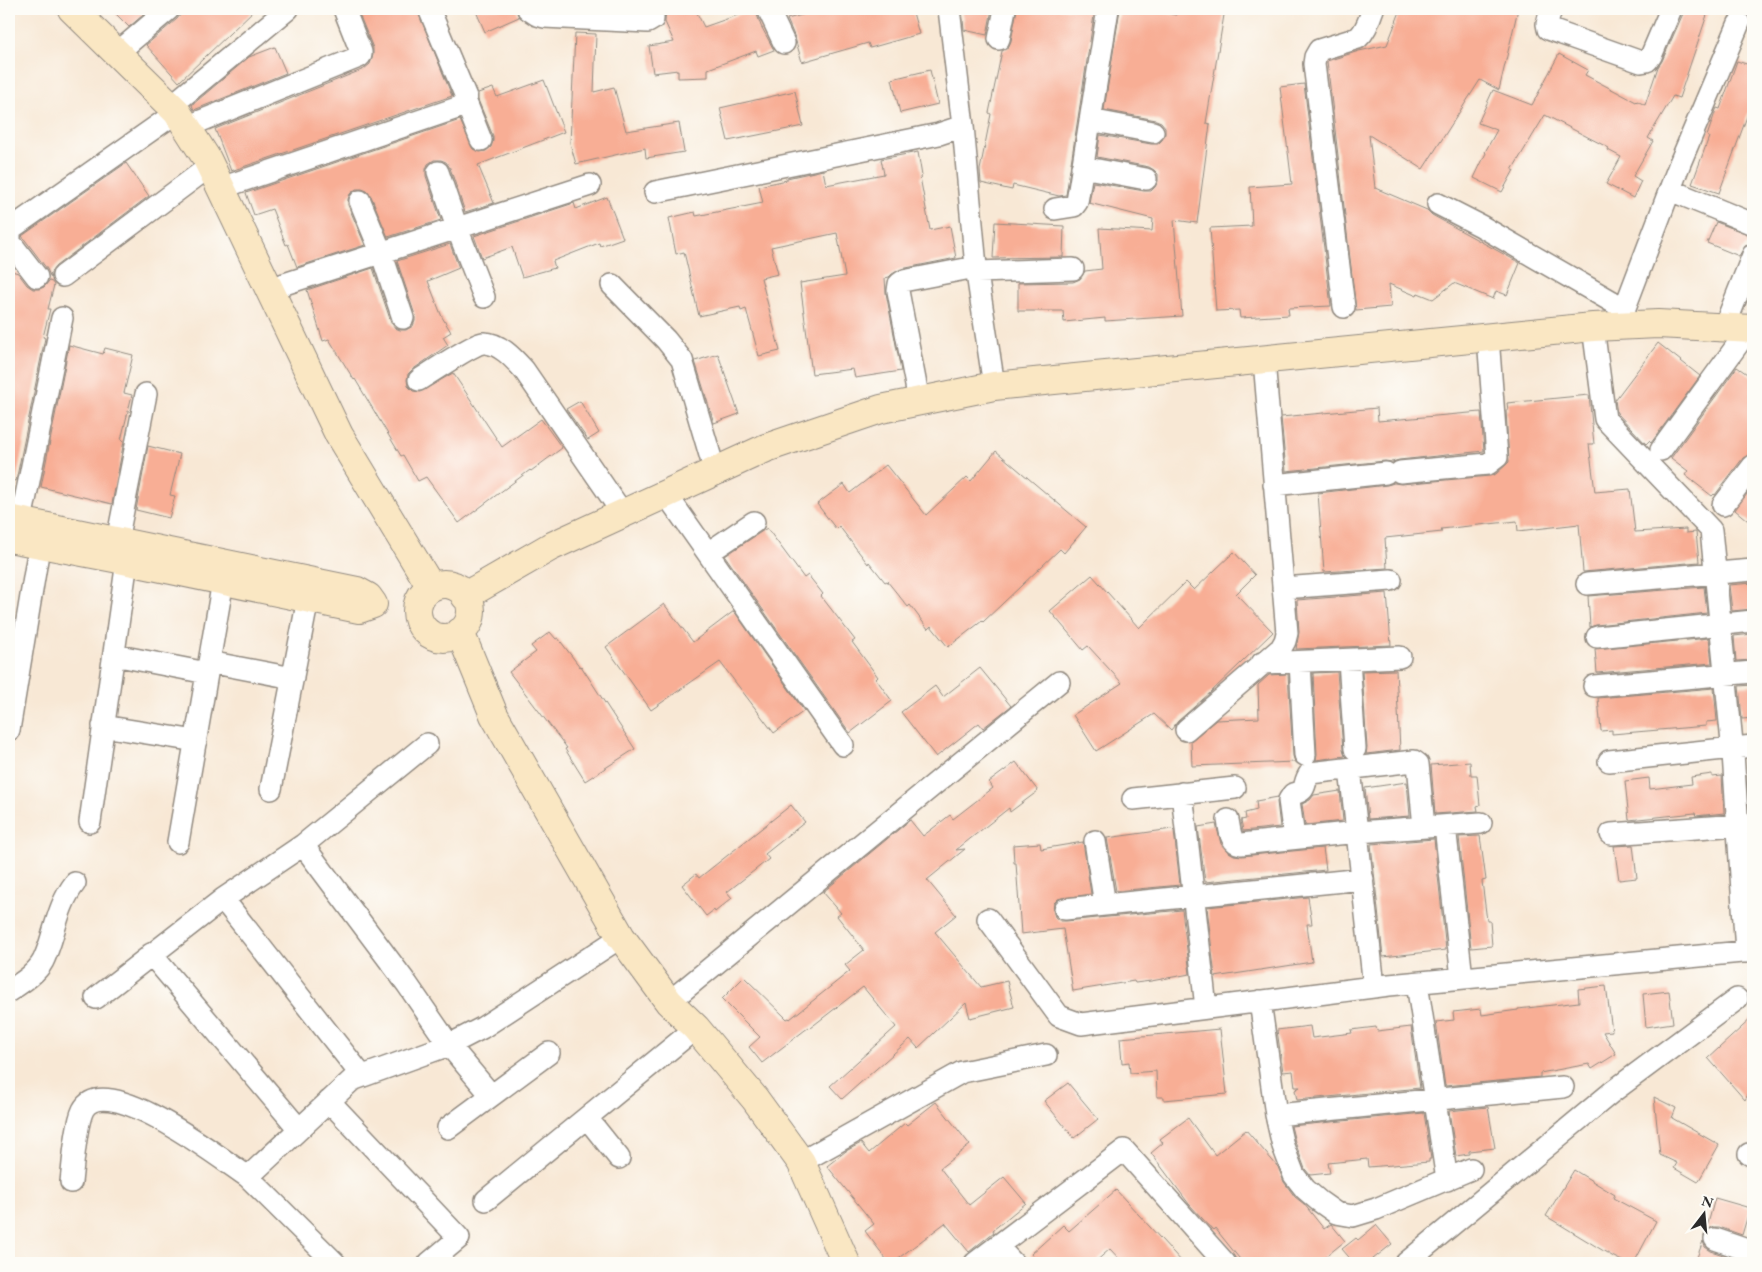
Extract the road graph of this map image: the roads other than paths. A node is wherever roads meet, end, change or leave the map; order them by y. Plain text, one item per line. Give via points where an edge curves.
1 (72, 9) edge
2 (168, 9) edge
3 (288, 9) edge
4 (344, 9) edge
5 (429, 9) edge
6 (528, 9) edge
7 (653, 9) edge
8 (949, 9) edge
9 (1005, 9) edge
10 (1108, 9) edge
11 (1373, 9) edge
12 (1551, 9) edge
13 (1671, 9) edge
14 (774, 10) edge
15 (1739, 23) dead end
16 (999, 39) dead end
17 (784, 43) dead end
18 (117, 53) junction
19 (466, 102) junction
20 (178, 115) junction
21 (1090, 120) junction
22 (963, 126) junction
23 (1153, 132) dead end
24 (481, 140) dead end
25 (1082, 167) junction
26 (438, 172) dead end
27 (215, 177) junction
28 (1146, 179) dead end
29 (590, 185) dead end
30 (1670, 190) junction
31 (655, 192) dead end
32 (360, 201) dead end
33 (1438, 204) dead end
34 (1056, 209) dead end
35 (1753, 224) edge
36 (457, 228) junction
37 (381, 252) junction
38 (1753, 255) edge
39 (977, 270) junction
40 (1073, 270) dead end
41 (63, 276) dead end
42 (37, 277) dead end
43 (612, 284) dead end
44 (269, 289) junction
45 (484, 297) dead end
46 (1344, 307) dead end
47 (62, 318) dead end
48 (403, 318) dead end
49 (1612, 321) junction
50 (1742, 329) edge
51 (1488, 337) junction
52 (1264, 360) junction
53 (419, 380) dead end
54 (994, 386) junction
55 (146, 394) dead end
56 (919, 401) junction
57 (1661, 450) dead end
58 (1753, 466) edge
59 (715, 472) junction
60 (1274, 486) junction
61 (666, 494) junction
62 (1723, 505) dead end
63 (623, 514) junction
64 (754, 522) dead end
65 (23, 531) edge
66 (122, 551) junction
67 (708, 553) junction
68 (1753, 570) edge
69 (1715, 573) junction
70 (241, 579) junction
71 (1391, 580) dead end
72 (1587, 584) dead end
73 (1283, 588) junction
74 (466, 596) junction
75 (424, 597) junction
76 (308, 599) junction
77 (373, 604) junction
78 (1753, 621) edge
79 (1720, 624) junction
80 (460, 632) junction
81 (1597, 637) dead end
82 (16, 638) edge
83 (114, 656) junction
84 (1400, 658) dead end
85 (1349, 660) junction
86 (1300, 662) junction
87 (1262, 664) junction
88 (208, 667) junction
89 (1753, 672) edge
90 (1725, 674) junction
91 (293, 678) junction
92 (1059, 682) dead end
93 (1594, 686) dead end
94 (9, 726) edge
95 (103, 726) junction
96 (1186, 730) dead end
97 (196, 741) junction
98 (427, 744) dead end
99 (843, 745) dead end
100 (1753, 746) edge
101 (1732, 747) junction
102 (1305, 755) dead end
103 (1353, 759) junction
104 (1609, 761) dead end
105 (1235, 788) dead end
106 (271, 789) dead end
107 (1182, 794) junction
108 (1133, 799) dead end
109 (1228, 820) dead end
110 (90, 822) dead end
111 (1481, 823) dead end
112 (1746, 824) edge
113 (1435, 826) junction
114 (1358, 832) junction
115 (1611, 834) dead end
116 (1294, 838) junction
117 (1095, 841) dead end
118 (178, 842) dead end
119 (303, 845) junction
120 (1363, 879) junction
121 (75, 883) dead end
122 (1192, 896) junction
123 (223, 899) junction
124 (1105, 905) junction
125 (1065, 909) dead end
126 (988, 919) dead end
127 (621, 937) junction
128 (1749, 951) edge
129 (151, 954) junction
130 (1462, 978) junction
131 (1417, 982) junction
132 (1374, 987) junction
133 (9, 991) edge
134 (96, 998) dead end
135 (1737, 999) dead end
136 (1260, 1001) junction
137 (669, 1002) junction
138 (1206, 1008) junction
139 (696, 1028) junction
140 (449, 1045) junction
141 (549, 1053) dead end
142 (1046, 1055) dead end
143 (362, 1076) junction
144 (1563, 1087) dead end
145 (491, 1095) junction
146 (1435, 1100) junction
147 (328, 1102) junction
148 (1276, 1115) junction
149 (587, 1118) junction
150 (448, 1128) dead end
151 (299, 1129) junction
152 (619, 1158) dead end
153 (801, 1162) junction
154 (1471, 1169) dead end
155 (248, 1177) junction
156 (1447, 1180) junction
157 (71, 1182) dead end
158 (486, 1200) dead end
159 (1715, 1239) dead end
160 (997, 1246) junction
161 (1753, 1252) edge
162 (335, 1263) edge
163 (429, 1263) edge
164 (846, 1263) edge
165 (975, 1263) edge
166 (1013, 1263) edge
167 (1225, 1263) edge
168 (1406, 1263) edge

1 - 18 street
2 - 18 street
3 - 20 street
4 - 20 street via 362,55 359,57
5 - 19 street
6 - 7 street via 544,17 648,22 653,19
8 - 22 street
9 - 16 street
10 - 21 street
11 - 46 street via 1366,30 1358,38 1319,50 1314,64
12 - 13 street via 1546,24 1548,30 1641,62 1651,56
14 - 17 street
15 - 30 street
18 - 20 street
19 - 24 street
19 - 27 street via 462,106
20 - 27 street
20 - 42 street via 12,228 10,242
21 - 23 street
21 - 25 street
22 - 31 street via 939,134
22 - 39 street
25 - 28 street
25 - 34 street via 1076,204
26 - 36 street
27 - 41 street
27 - 44 street
29 - 36 street
30 - 35 street
30 - 49 street
32 - 37 street
33 - 49 street via 1481,226
36 - 37 street
36 - 45 street
37 - 44 street
37 - 48 street
38 - 50 street
39 - 40 street
39 - 54 street
39 - 56 street via 899,284
43 - 59 street via 682,360
44 - 75 street via 339,435
47 - 65 street
49 - 50 street
49 - 51 street
49 - 69 street via 1605,419 1711,530
50 - 57 street
51 - 52 street
51 - 60 street via 1497,457 1488,464
52 - 54 street
52 - 60 street
53 - 63 street via 482,343 495,346 509,355 524,370
54 - 56 street
55 - 66 street
56 - 59 street via 881,409 766,448
58 - 62 street
59 - 61 street
60 - 73 street
61 - 63 street
61 - 67 street
63 - 74 street via 550,547
64 - 67 street
65 - 66 street
65 - 82 street
66 - 70 street
66 - 83 street
67 - 99 street
68 - 69 street
69 - 72 street
69 - 79 street
70 - 76 street
70 - 77 street via 357,591
70 - 88 street
71 - 73 street
73 - 87 street via 1286,641
74 - 75 street via 449,584 440,584
74 - 80 street via 470,618
75 - 77 street
75 - 80 street via 418,617 427,632 443,638
76 - 77 street via 359,609
76 - 91 street
78 - 79 street
79 - 81 street
79 - 90 street
80 - 127 street via 494,715
82 - 94 street
83 - 88 street
83 - 95 street
84 - 85 street
85 - 86 street
85 - 103 street
86 - 87 street
86 - 102 street
87 - 96 street
88 - 91 street
88 - 97 street
89 - 90 street
90 - 93 street
90 - 101 street
91 - 106 street
92 - 137 street
95 - 97 street
95 - 110 street
97 - 118 street
98 - 119 street
100 - 101 street
101 - 104 street
101 - 112 street
103 - 113 street via 1416,762
103 - 114 street
103 - 116 street via 1310,773 1304,789 1290,796
105 - 107 street
107 - 108 street
107 - 122 street
109 - 116 street via 1232,840 1238,844
111 - 113 street
112 - 115 street
112 - 128 street
113 - 114 street
113 - 130 street
114 - 116 street
114 - 120 street
117 - 124 street
119 - 123 street
119 - 140 street
120 - 122 street
120 - 132 street
121 - 133 street via 60,906 44,960 38,969
122 - 124 street
122 - 138 street
123 - 129 street
123 - 143 street
124 - 125 street
126 - 138 street via 1059,1016 1081,1024
127 - 137 street
127 - 140 street via 482,1028
128 - 130 street
129 - 134 street
129 - 151 street
130 - 131 street
131 - 132 street
131 - 146 street
132 - 136 street
135 - 168 street via 1612,1092
136 - 138 street
136 - 148 street
137 - 139 street
139 - 149 street
139 - 153 street via 755,1099
140 - 143 street
140 - 145 street
141 - 145 street
142 - 153 street via 962,1072
143 - 147 street via 352,1080
144 - 146 street
145 - 150 street
146 - 148 street
146 - 156 street
147 - 151 street
147 - 163 street via 459,1238
148 - 156 street via 1294,1175 1305,1189 1336,1213 1353,1216
149 - 152 street
149 - 158 street
151 - 155 street
153 - 164 street
154 - 156 street
155 - 157 street via 156,1116 116,1101 99,1099 91,1101 83,1110
155 - 162 street
159 - 161 street
160 - 165 street
160 - 166 street
160 - 167 street via 1124,1150

